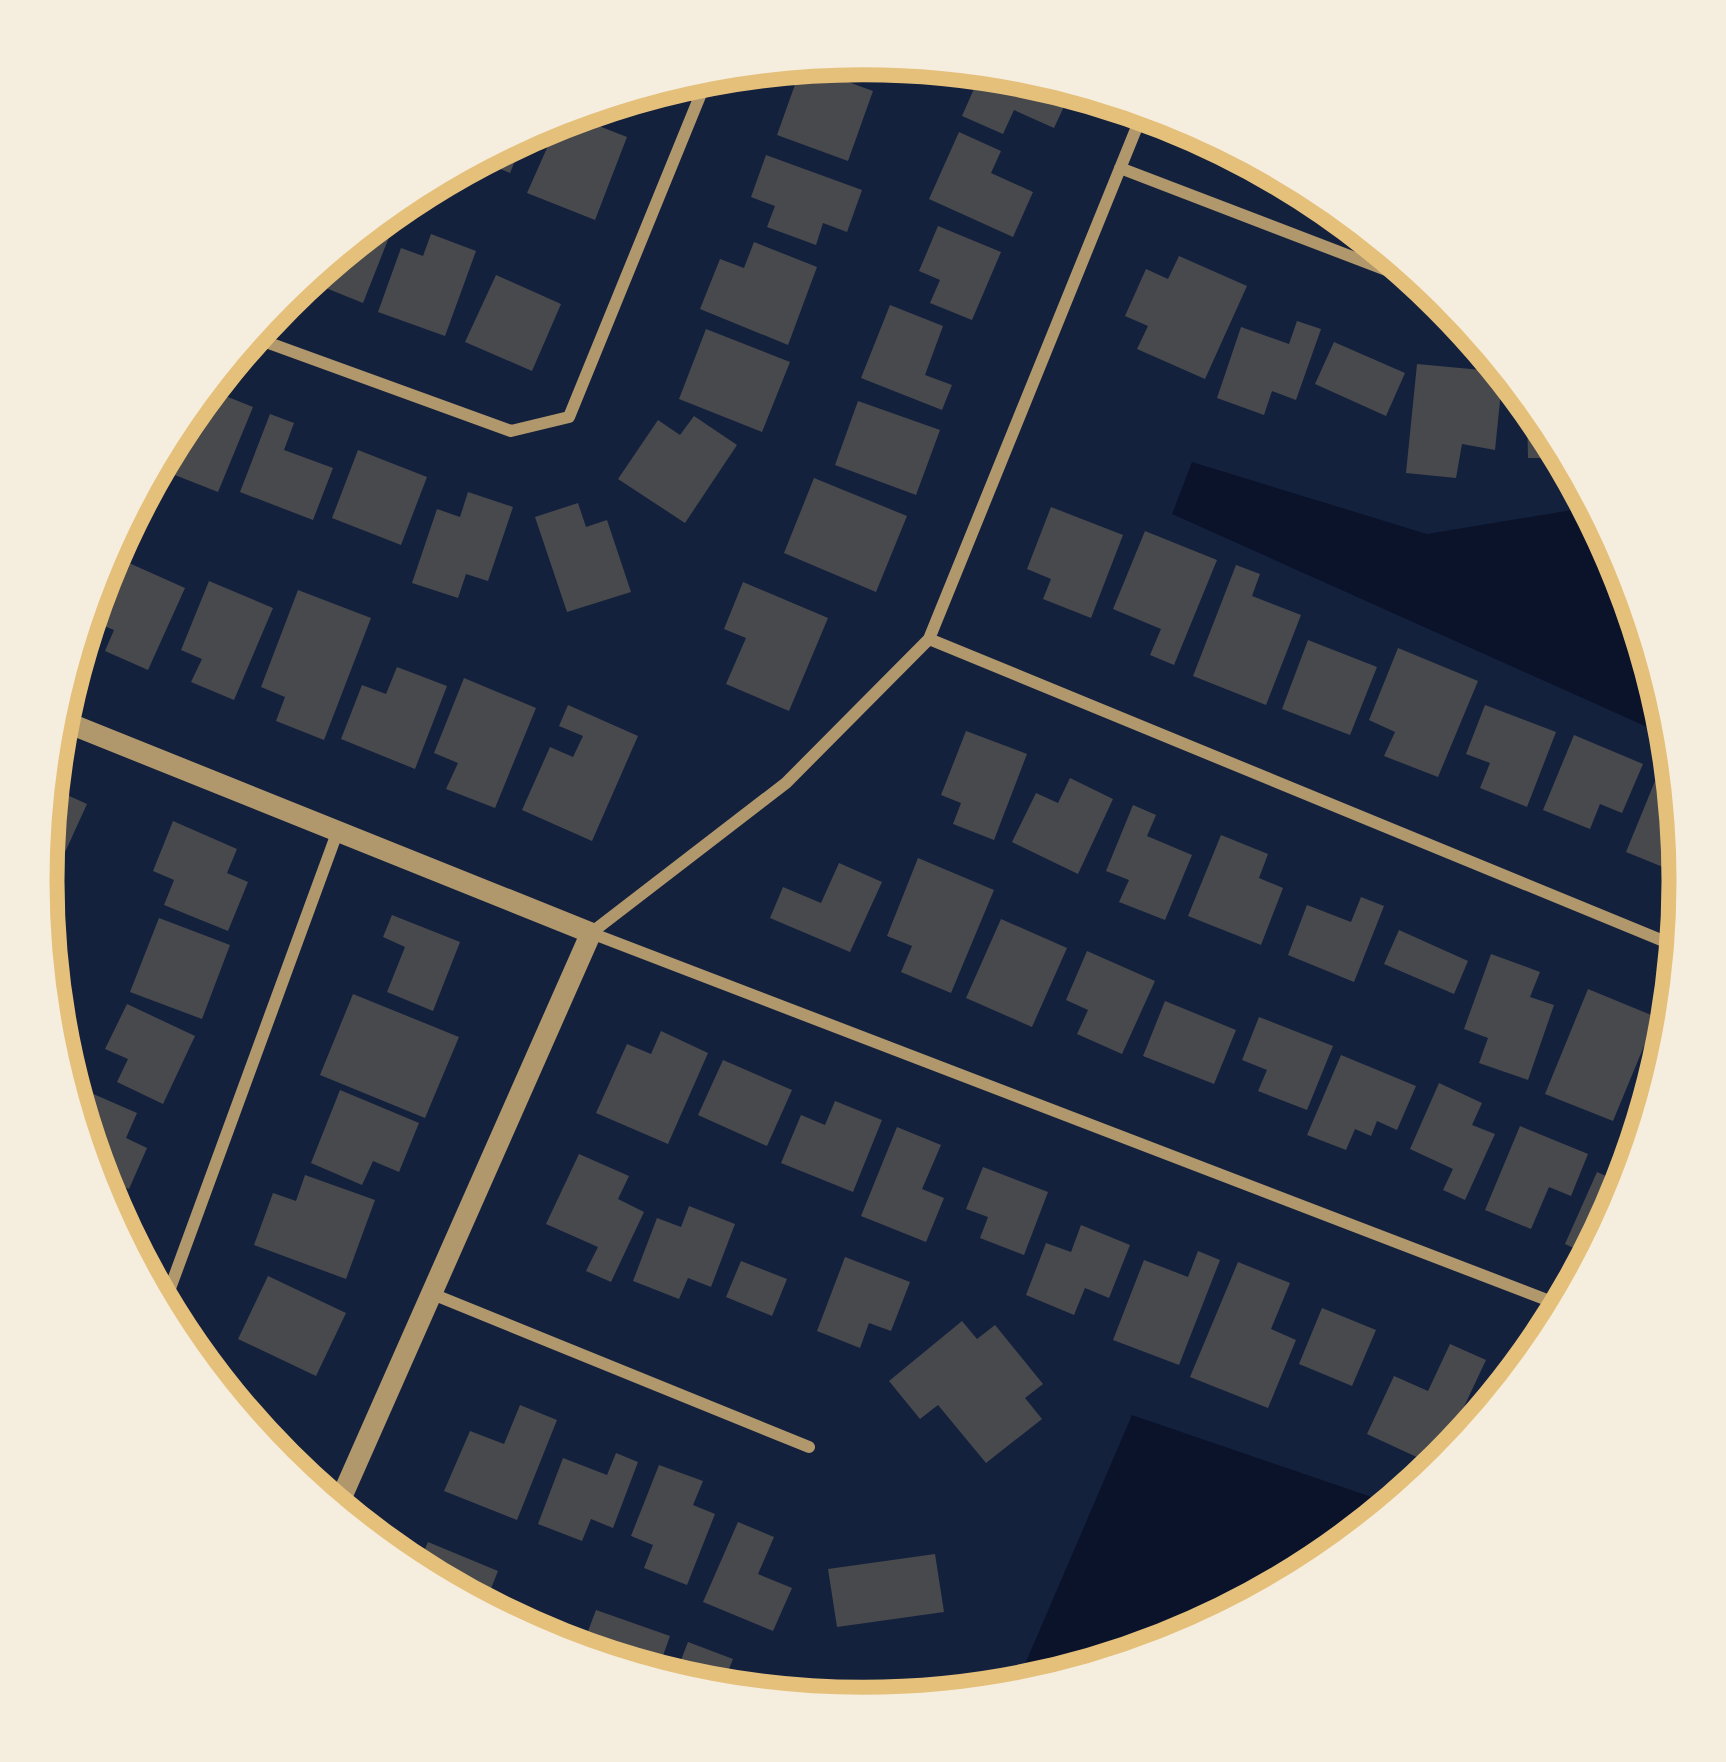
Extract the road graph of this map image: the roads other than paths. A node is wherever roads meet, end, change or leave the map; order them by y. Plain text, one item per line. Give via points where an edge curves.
1 (702, 91) edge
2 (689, 94) edge
3 (699, 98) junction
4 (1138, 124) edge
5 (1120, 168) junction
6 (1389, 271) edge
7 (265, 341) edge
8 (929, 639) junction
9 (72, 725) edge
10 (337, 833) junction
11 (591, 933) junction
12 (1666, 942) edge
13 (169, 1290) edge
14 (429, 1292) junction
15 (1550, 1301) edge
16 (809, 1447) dead end
17 (342, 1495) edge

1 - 3 street
2 - 3 street
3 - 7 street via 569,417 511,431
4 - 5 street
5 - 6 street
5 - 8 street
8 - 11 street via 785,782
8 - 12 street
9 - 10 street
10 - 11 street
10 - 13 street
11 - 14 street
11 - 15 street
14 - 16 street
14 - 17 street

